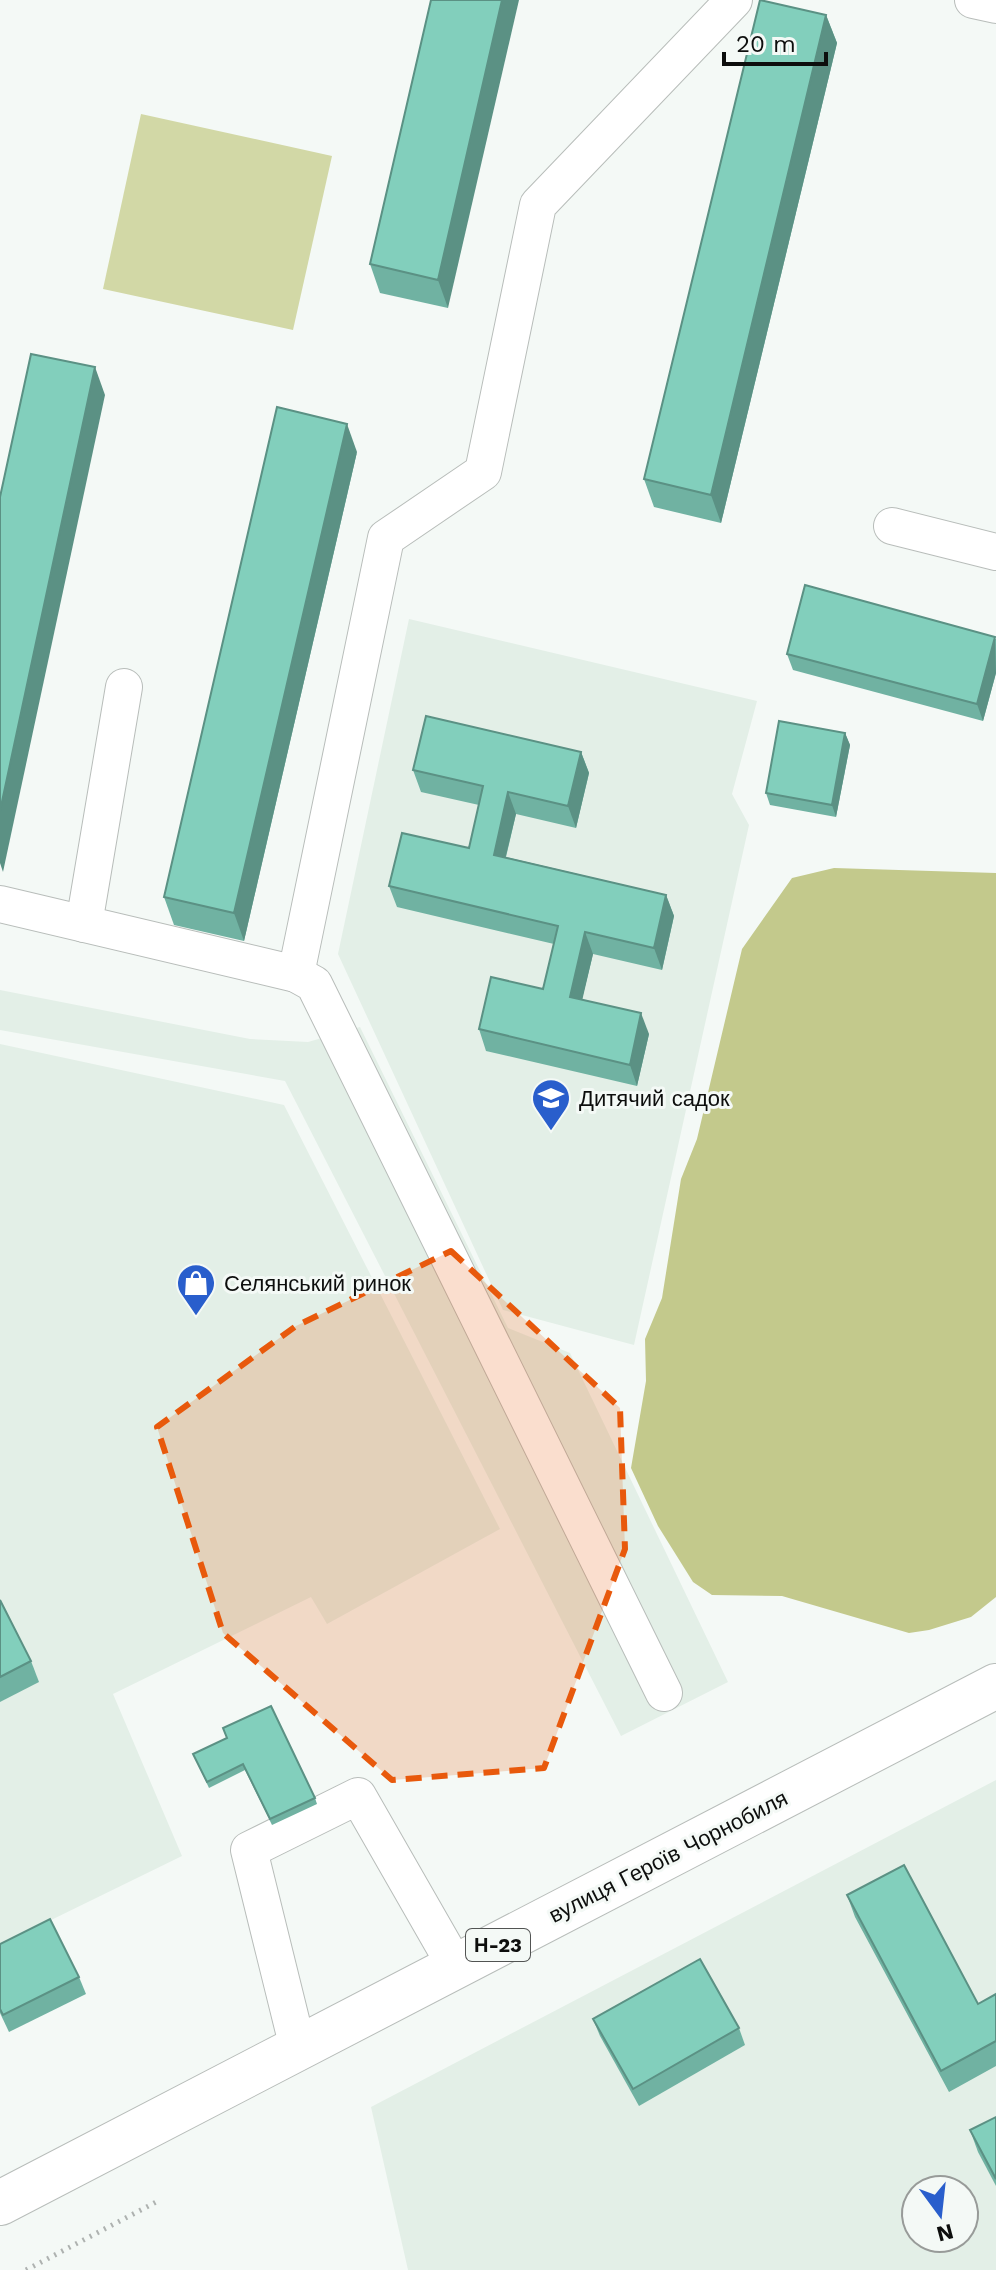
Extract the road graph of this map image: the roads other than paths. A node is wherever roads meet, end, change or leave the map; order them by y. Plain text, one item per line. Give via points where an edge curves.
1 (734, 0) edge
2 (973, 0) edge
3 (996, 5) edge
4 (892, 526) dead end
5 (996, 552) edge
6 (124, 687) dead end
7 (0, 904) edge
8 (84, 924) junction
9 (296, 974) junction
10 (996, 1686) edge
11 (664, 1693) dead end
12 (456, 1967) junction
13 (298, 2048) junction
14 (0, 2203) edge

1 - 9 street via 538,205 483,472 386,538
2 - 3 street
4 - 5 street
6 - 8 street
7 - 8 street
8 - 9 street
9 - 11 street via 314,984
10 - 12 main road, вулиця Героїв Чорнобиля / Н-23
12 - 13 main road, вулиця Героїв Чорнобиля / Н-23
12 - 13 street via 358,1796 249,1850
13 - 14 main road, вулиця Героїв Чорнобиля / Н-23

